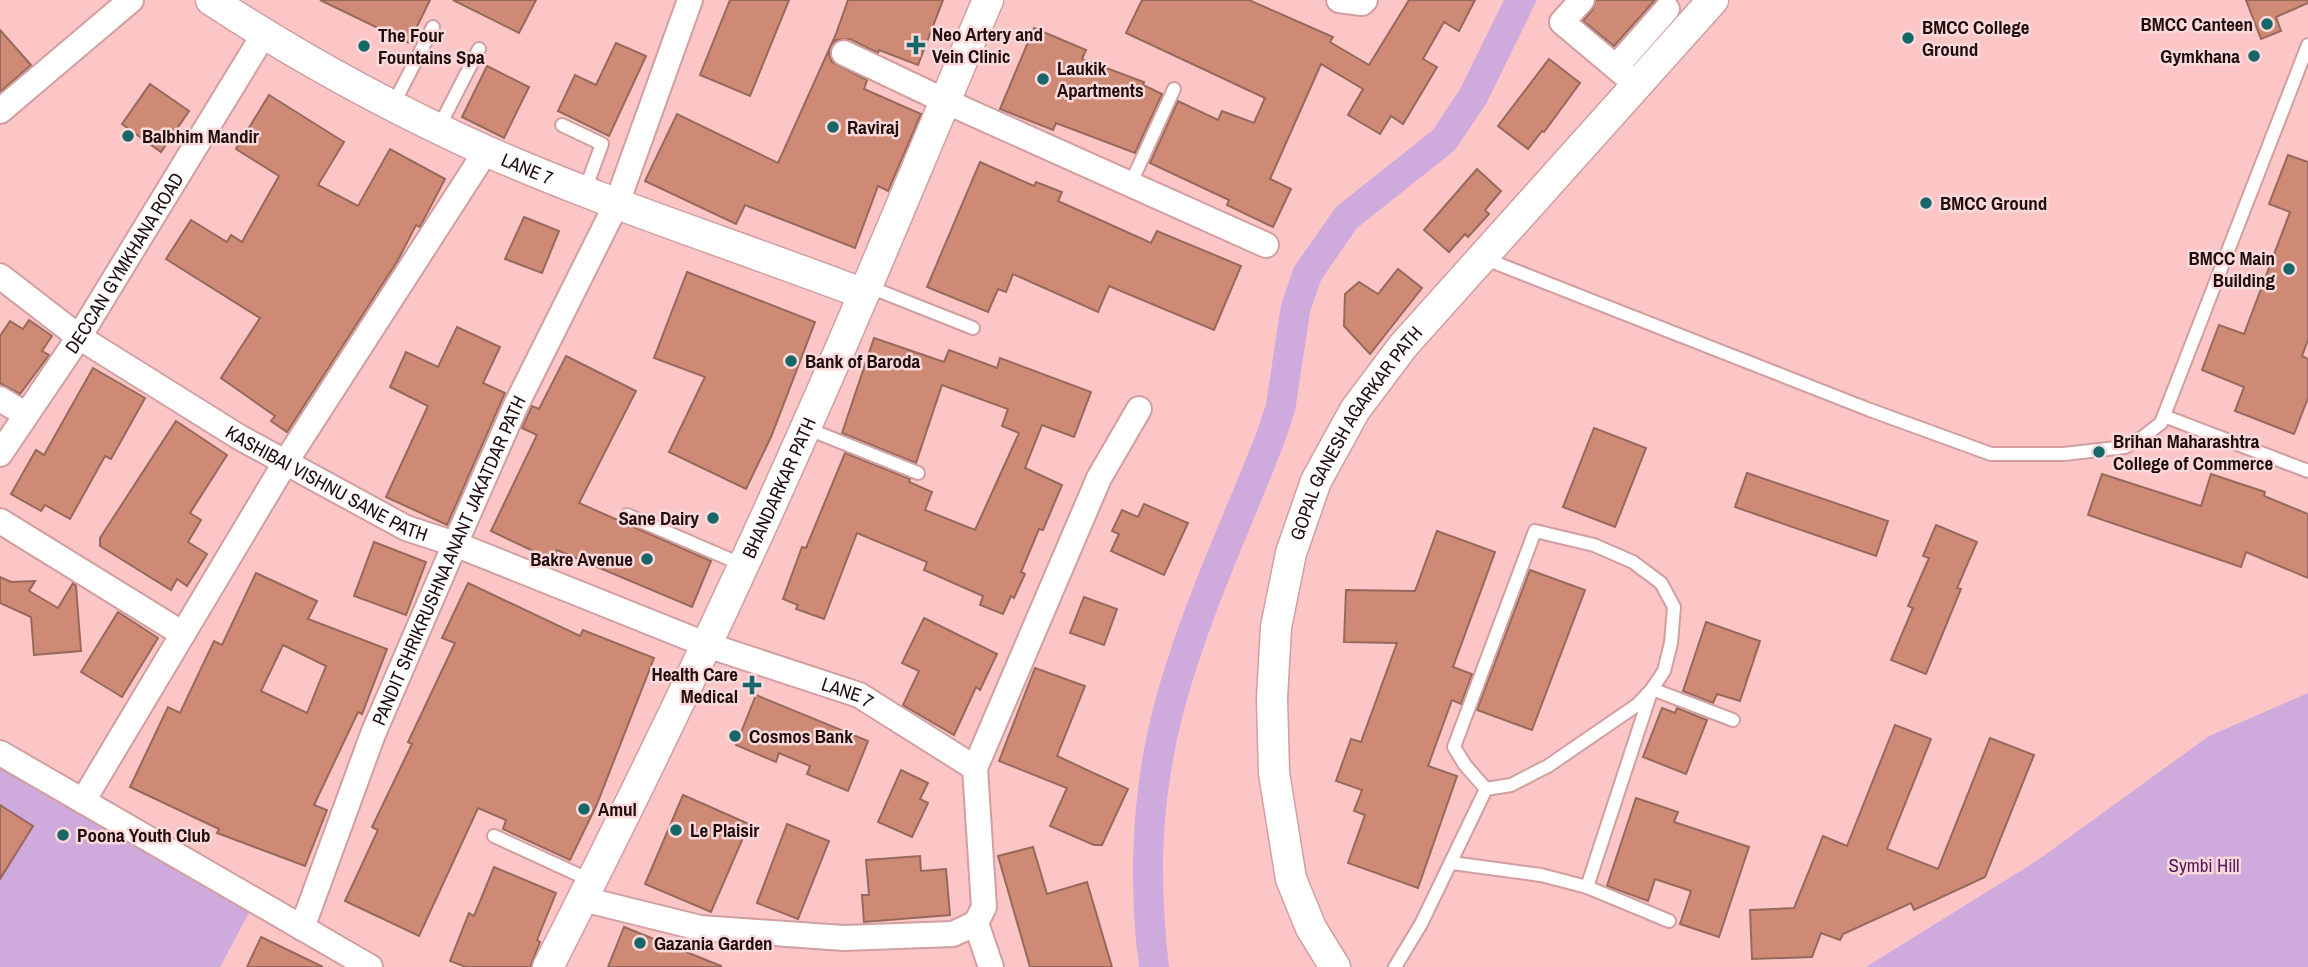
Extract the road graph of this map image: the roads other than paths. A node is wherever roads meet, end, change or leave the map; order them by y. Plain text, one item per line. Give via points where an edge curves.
1 (131, 0) edge
2 (211, 0) edge
3 (690, 0) edge
4 (988, 0) edge
5 (1339, 0) edge
6 (1365, 0) edge
7 (1582, 0) edge
8 (1687, 9) edge
9 (433, 27) dead end
10 (264, 34) junction
11 (2308, 45) edge
12 (479, 49) dead end
13 (844, 52) dead end
14 (1626, 76) junction
15 (1174, 89) dead end
16 (945, 101) junction
17 (393, 105) junction
18 (0, 111) edge
19 (562, 125) dead end
20 (439, 127) junction
21 (486, 150) junction
22 (1130, 185) junction
23 (585, 190) junction
24 (617, 203) junction
25 (1266, 245) dead end
26 (1483, 258) junction
27 (0, 276) edge
28 (866, 290) junction
29 (973, 328) dead end
30 (79, 337) junction
31 (0, 399) edge
32 (1139, 410) dead end
33 (25, 414) junction
34 (2164, 416) junction
35 (806, 428) junction
36 (0, 454) edge
37 (285, 463) junction
38 (2308, 471) edge
39 (918, 473) dead end
40 (626, 514) dead end
41 (0, 521) edge
42 (455, 544) junction
43 (743, 565) junction
44 (183, 634) junction
45 (707, 645) junction
46 (1652, 689) junction
47 (1733, 720) dead end
48 (0, 753) edge
49 (975, 768) junction
50 (1486, 789) junction
51 (83, 801) junction
52 (494, 836) dead end
53 (1452, 863) junction
54 (1587, 887) junction
55 (588, 890) junction
56 (1669, 921) dead end
57 (976, 923) junction
58 (302, 928) junction
59 (370, 967) edge
60 (548, 967) edge
61 (991, 967) edge
62 (1335, 967) edge
63 (1395, 967) edge

1 - 18 street
2 - 10 street, LANE 7
3 - 24 street, PANDIT SHRIKRUSHNA ANANT JAKATDAR PATH
4 - 16 street, BHANDARKAR PATH
5 - 6 street
7 - 14 street via 1562,22
8 - 14 street, GOPAL GANESH AGARKAR PATH
9 - 17 lane
10 - 17 street, LANE 7
10 - 30 street, DECCAN GYMKHANA ROAD
11 - 34 lane
12 - 20 lane
13 - 16 street
14 - 26 street, GOPAL GANESH AGARKAR PATH
15 - 22 lane
16 - 22 street
16 - 28 street, BHANDARKAR PATH
17 - 20 street, LANE 7
19 - 23 lane via 602,144
20 - 21 street, LANE 7
21 - 23 street, LANE 7
21 - 37 street
22 - 25 street
23 - 24 street, LANE 7
24 - 28 street, LANE 7
24 - 42 street, PANDIT SHRIKRUSHNA ANANT JAKATDAR PATH via 516,405
26 - 34 lane via 1991,454 2064,454 2125,447 2161,423
26 - 62 street, GOPAL GANESH AGARKAR PATH via 1403,346 1355,410 1316,481 1291,554 1276,627 1274,774 1291,879 1311,928
27 - 30 street, KASHIBAI VISHNU SANE PATH
28 - 29 lane
28 - 35 street, BHANDARKAR PATH
30 - 33 street, DECCAN GYMKHANA ROAD
30 - 37 street, KASHIBAI VISHNU SANE PATH
31 - 33 street
32 - 49 street via 1099,478
33 - 36 street, DECCAN GYMKHANA ROAD
34 - 38 lane
35 - 39 lane
35 - 43 street, BHANDARKAR PATH
37 - 42 street, KASHIBAI VISHNU SANE PATH via 406,528
37 - 44 street
40 - 43 lane
41 - 44 street
42 - 45 street, KASHIBAI VISHNU SANE PATH
42 - 58 street, PANDIT SHRIKRUSHNA ANANT JAKATDAR PATH via 373,734
43 - 45 street, BHANDARKAR PATH
44 - 51 street
45 - 49 street, LANE 7 via 859,695
45 - 55 street, BHANDARKAR PATH
46 - 47 lane
46 - 50 lane via 1637,705 1548,766 1511,785
46 - 50 lane via 1664,671 1671,643 1674,607 1661,583 1633,562 1594,545 1535,531 1454,747
46 - 54 lane
48 - 51 street
49 - 57 street via 984,907
50 - 53 lane
51 - 58 street
52 - 55 lane
53 - 54 lane via 1541,874
53 - 63 lane
54 - 56 lane
55 - 57 street via 700,928 844,938 953,934
55 - 60 street, BHANDARKAR PATH
57 - 61 street
58 - 59 street

